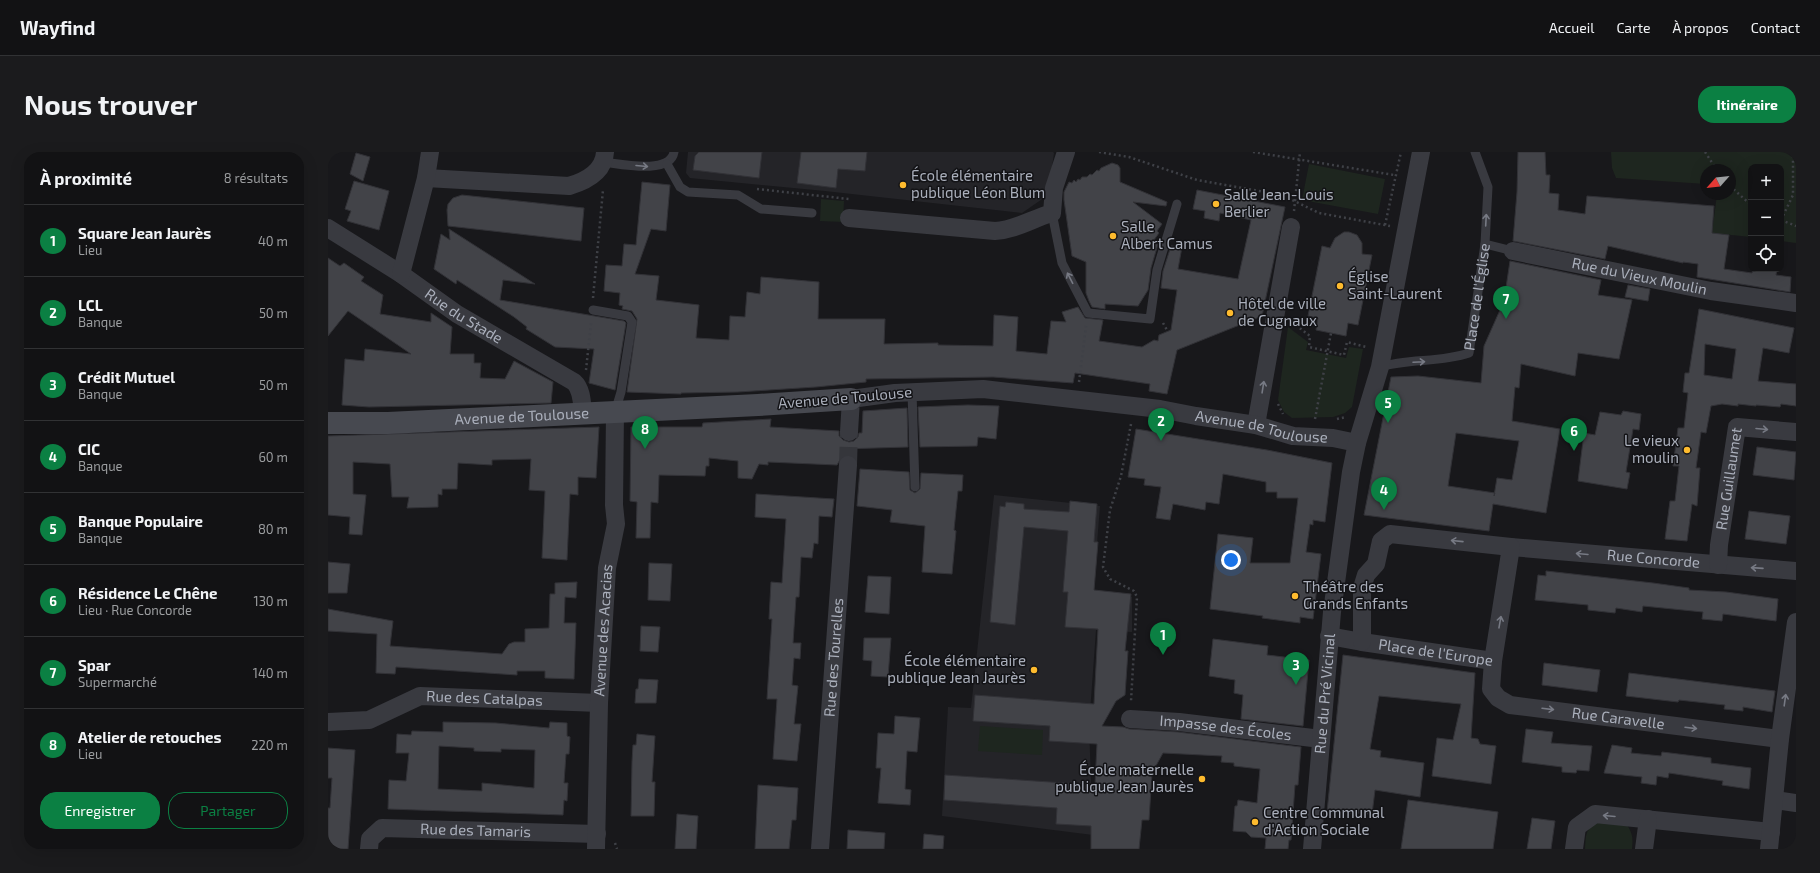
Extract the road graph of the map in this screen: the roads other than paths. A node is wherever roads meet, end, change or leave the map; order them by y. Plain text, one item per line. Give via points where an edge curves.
1 (430, 152) edge
2 (674, 152) edge
3 (1066, 152) edge
4 (1421, 152) edge
5 (1475, 152) edge
6 (601, 162) edge
7 (667, 164) junction
8 (426, 178) junction
9 (1176, 204) dead end
10 (812, 213) dead end
11 (1052, 213) junction
12 (849, 218) dead end
13 (1291, 227) road end
14 (328, 228) edge
15 (1485, 244) junction
16 (1513, 251) joint
17 (401, 274) junction
18 (1796, 303) edge
19 (593, 310) road end
20 (1382, 359) junction
21 (912, 392) junction
22 (850, 399) junction
23 (615, 412) junction
24 (583, 414) junction
25 (328, 423) edge
26 (1256, 425) junction
27 (850, 432) tunnel mouth
28 (1796, 432) edge
29 (1357, 443) junction
30 (848, 465) tunnel mouth
31 (915, 487) dead end
32 (1511, 547) junction
33 (1718, 565) junction
34 (1796, 571) edge
35 (1796, 622) edge
36 (1329, 636) junction
37 (1362, 642) junction
38 (1493, 660) junction
39 (598, 703) junction
40 (1130, 719) road end
41 (328, 722) edge
42 (1321, 738) junction
43 (1780, 739) junction
44 (1775, 800) junction
45 (1796, 803) edge
46 (1648, 819) junction
47 (1770, 840) edge
48 (596, 842) edge
49 (369, 849) edge
50 (820, 849) edge
51 (1312, 849) edge
52 (1574, 849) edge
53 (1644, 849) edge

1 - 8 street
2 - 7 lane
3 - 11 street via 1054,188
4 - 20 street
15 -> 5 lane, Place de l'Église via 1488,187
6 -> 7 lane via 655,167
6 - 8 street via 583,182 569,186
7 - 10 lane via 680,187 688,192 738,195 761,209
8 - 17 street
9 -> 11 lane via 1157,270 1150,319 1088,313 1062,263
11 - 12 street via 1008,230 994,231
26 -> 13 street
14 - 17 street, Rue du Stade
15 - 16 lane, Rue du Vieux Moulin
20 -> 15 lane, Place de l'Église via 1419,362 1455,358 1469,353
16 - 18 street, Rue du Vieux Moulin via 1711,291
17 - 24 street, Rue du Stade via 457,314 549,366 578,386
19 - 23 lane via 628,316 632,322 621,392
20 - 29 street
21 - 22 street, Avenue de Toulouse
21 - 26 street, Avenue de Toulouse via 983,390 1078,399
21 - 31 lane
22 - 23 street, Avenue de Toulouse
22 - 27 street
23 - 24 street, Avenue de Toulouse
23 - 39 street, Avenue des Acacias via 616,524 607,568
24 - 25 street, Avenue de Toulouse via 388,424
26 - 29 street, Avenue de Toulouse via 1293,436 1333,438
33 -> 28 street, Rue Guillaumet via 1737,427
29 - 36 street, Rue du Pré Vicinal
30 - 50 street, Rue des Tourelles
33 -> 32 street, Rue Concorde
32 -> 37 street, Place de l'Europe via 1390,534 1381,541 1376,564 1366,575 1362,588
38 -> 32 street, Place de l'Europe
34 -> 33 street, Rue Concorde
43 -> 35 street
36 - 37 street, Place de l'Europe
36 - 42 street, Rue du Pré Vicinal
37 - 38 street, Place de l'Europe
38 -> 43 street, Rue Caravelle via 1491,689 1498,698 1510,705
39 - 41 street, Rue des Catalpas via 420,696 368,720
39 - 48 street, Avenue des Acacias
40 - 42 street, Impasse des Écoles
42 - 51 street, Rue du Pré Vicinal
43 - 44 street
44 - 45 street
44 - 47 street
46 - 47 street
46 -> 52 street via 1595,814 1577,828
46 - 53 street
48 - 49 street, Rue des Tamaris via 382,828 370,839

